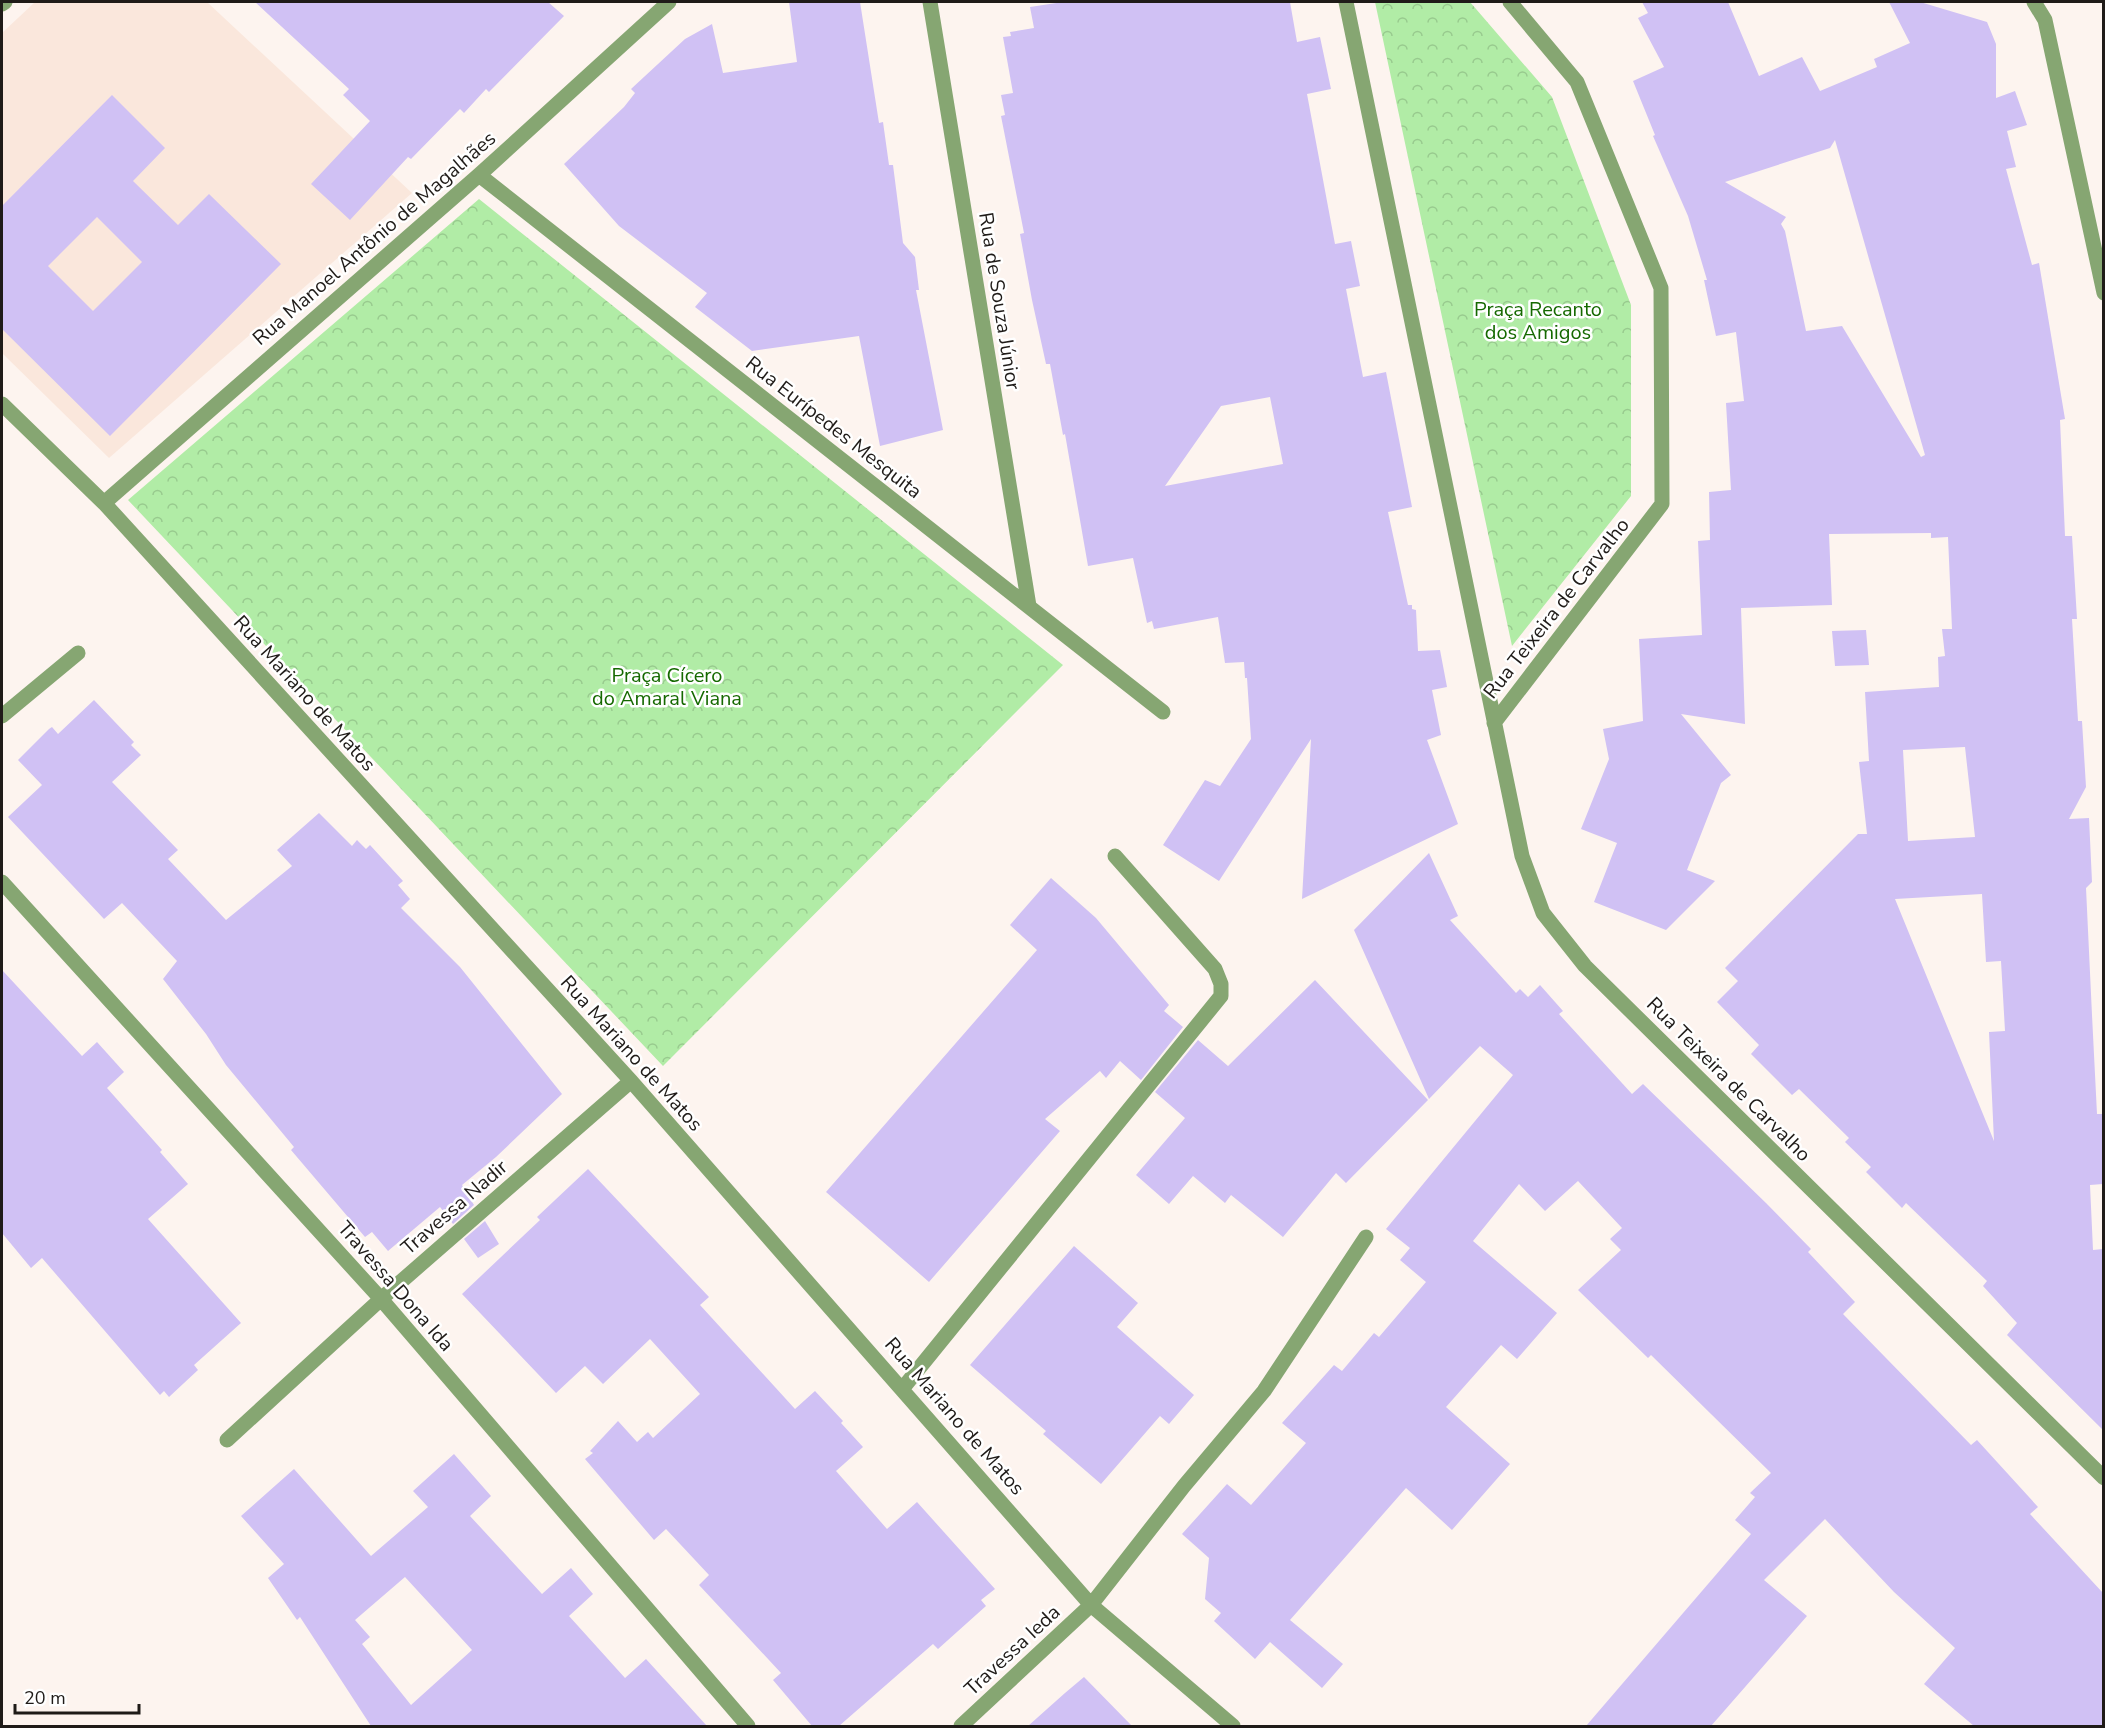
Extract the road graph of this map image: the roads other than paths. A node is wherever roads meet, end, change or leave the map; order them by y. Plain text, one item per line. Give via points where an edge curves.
1 (669, 2) edge
2 (930, 2) edge
3 (1346, 2) edge
4 (1510, 2) edge
5 (2034, 2) edge
6 (479, 175) junction
7 (2103, 293) edge
8 (2, 404) edge
9 (104, 503) junction
10 (1029, 606) junction
11 (78, 653) dead end
12 (1164, 712) dead end
13 (2, 716) edge
14 (1494, 723) junction
15 (1115, 856) dead end
16 (2, 882) edge
17 (631, 1082) junction
18 (1366, 1236) dead end
19 (381, 1299) junction
20 (903, 1388) junction
21 (227, 1440) dead end
22 (2103, 1478) edge
23 (1091, 1605) junction
24 (748, 1726) edge
25 (960, 1726) edge
26 (1233, 1726) edge

1 - 6 street, Rua Manoel Antônio de Magalhães
2 - 10 street, Rua de Souza Júnior
3 - 14 street
4 - 14 street, Rua Teixeira de Carvalho via 1577,82 1661,288 1662,504
5 - 7 street via 2044,20
6 - 9 street, Rua Manoel Antônio de Magalhães
6 - 10 street, Rua Eurípedes Mesquita
8 - 9 street, Rua Mariano de Matos
9 - 17 street, Rua Mariano de Matos
10 - 12 street, Rua Eurípedes Mesquita
11 - 13 street
14 - 22 street, Rua Teixeira de Carvalho via 1522,856 1543,914 1584,966
15 - 20 street via 1215,969 1221,996
16 - 19 street, Travessa Dona Ida
17 - 19 street, Travessa Nadir
17 - 20 street, Rua Mariano de Matos
18 - 23 street, Travessa Ieda via 1264,1391
19 - 21 street, Travessa Nadir
19 - 24 street, Travessa Dona Ida
20 - 23 street, Rua Mariano de Matos
23 - 25 street, Travessa Ieda
23 - 26 street, Rua Mariano de Matos

